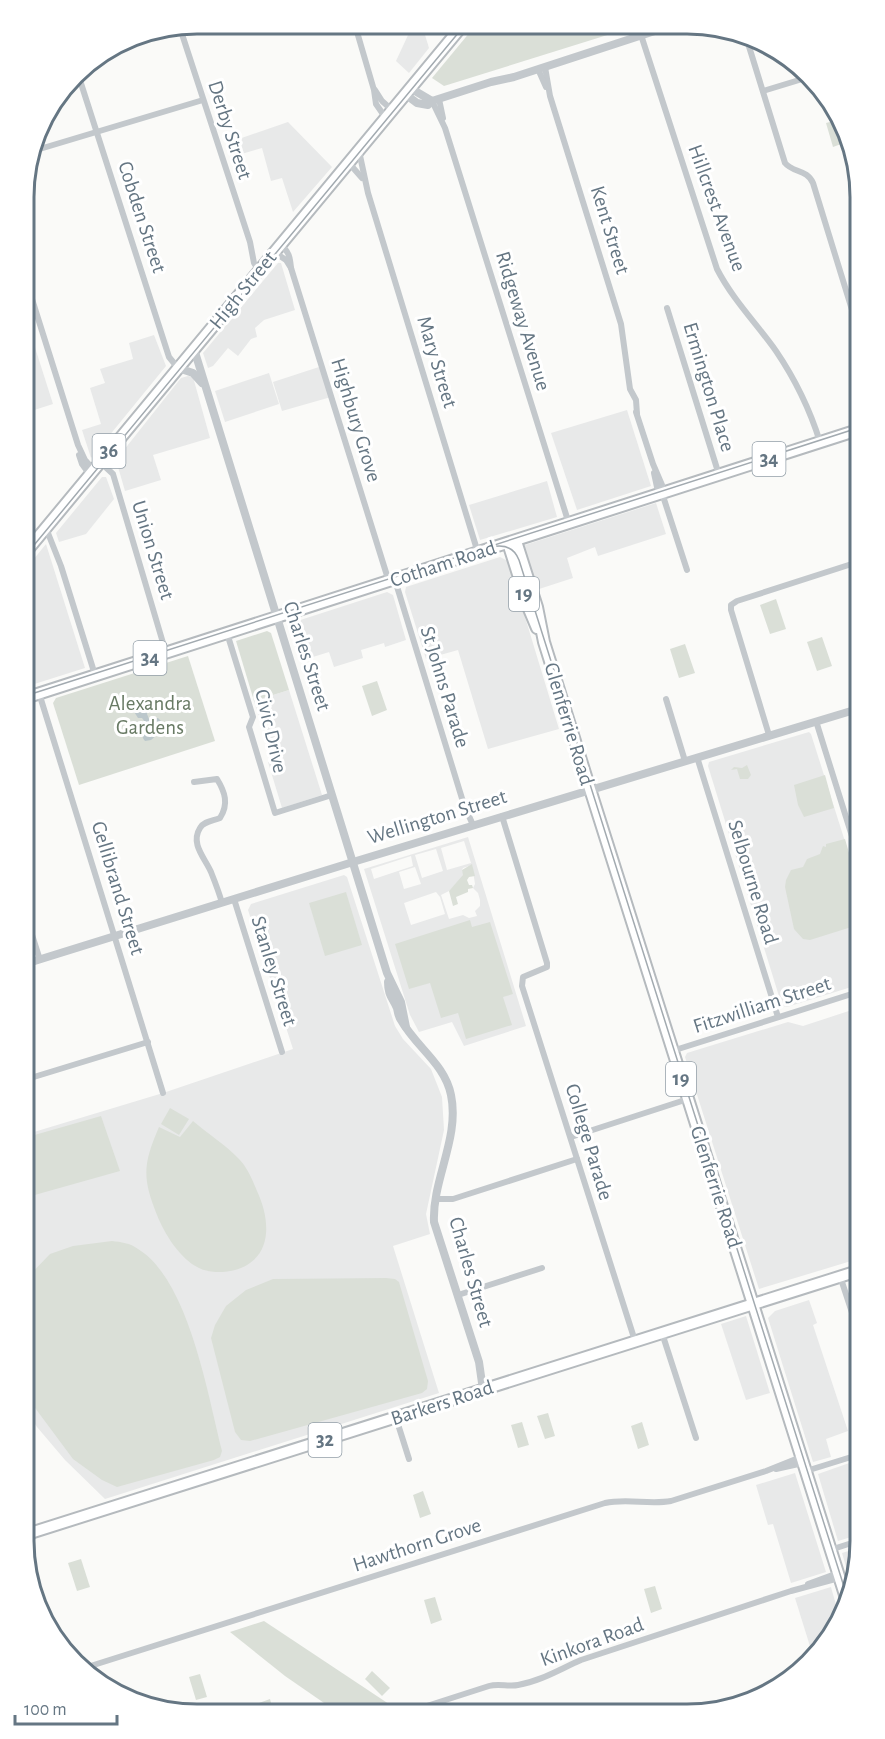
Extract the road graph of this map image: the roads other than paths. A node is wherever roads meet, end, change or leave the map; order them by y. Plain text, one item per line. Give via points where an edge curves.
1 (358, 34) edge
2 (455, 34) edge
3 (644, 34) edge
4 (182, 35) edge
5 (641, 35) junction
6 (749, 47) edge
7 (542, 68) junction
8 (800, 80) edge
9 (81, 84) edge
10 (408, 91) junction
11 (763, 91) junction
12 (203, 100) junction
13 (436, 100) junction
14 (389, 114) junction
15 (97, 131) junction
16 (42, 148) edge
17 (359, 150) junction
18 (348, 162) junction
19 (364, 181) junction
20 (277, 248) junction
21 (262, 267) junction
22 (850, 303) edge
23 (34, 306) edge
24 (667, 308) dead end
25 (194, 349) junction
26 (178, 368) junction
27 (206, 389) junction
28 (850, 432) edge
29 (820, 442) junction
30 (95, 469) junction
31 (719, 475) junction
32 (662, 494) junction
33 (569, 524) junction
34 (46, 528) junction
35 (512, 542) junction
36 (34, 543) edge
37 (478, 553) junction
38 (850, 565) edge
39 (687, 570) dead end
40 (392, 581) junction
41 (276, 617) junction
42 (227, 633) junction
43 (166, 652) junction
44 (95, 675) junction
45 (39, 693) junction
46 (34, 695) edge
47 (666, 699) dead end
48 (850, 711) edge
49 (816, 721) junction
50 (769, 735) junction
51 (697, 757) junction
52 (685, 761) junction
53 (194, 782) dead end
54 (590, 789) junction
55 (332, 795) junction
56 (502, 816) junction
57 (470, 826) junction
58 (850, 830) edge
59 (353, 862) junction
60 (234, 899) junction
61 (222, 903) junction
62 (115, 936) junction
63 (34, 941) edge
64 (40, 960) junction
65 (34, 962) edge
66 (850, 995) edge
67 (778, 1017) junction
68 (148, 1042) junction
69 (672, 1051) junction
70 (282, 1052) dead end
71 (34, 1077) edge
72 (163, 1093) dead end
73 (688, 1099) junction
74 (571, 1137) junction
75 (577, 1159) junction
76 (437, 1199) junction
77 (542, 1268) dead end
78 (850, 1273) edge
79 (840, 1276) junction
80 (458, 1295) junction
81 (753, 1304) junction
82 (850, 1306) edge
83 (662, 1333) junction
84 (635, 1341) junction
85 (479, 1362) junction
86 (498, 1385) junction
87 (483, 1390) junction
88 (396, 1418) junction
89 (696, 1438) dead end
90 (850, 1456) edge
91 (409, 1459) dead end
92 (803, 1464) junction
93 (34, 1533) edge
94 (850, 1544) edge
95 (830, 1550) junction
96 (839, 1576) junction
97 (843, 1589) edge
98 (92, 1666) edge
99 (433, 1704) edge

1 - 14 street via 376,104
2 - 10 main road, High Street / 36
3 - 5 street
4 - 12 street, Derby Street
5 - 7 street
5 - 29 street, Hillcrest Avenue via 717,269 785,366
6 - 11 street
7 - 13 street
7 - 32 street, Kent Street via 621,324 631,391
8 - 11 street
9 - 15 street, Cobden Street
10 - 13 street via 423,105
10 - 14 main road, High Street / 36
11 - 22 street via 785,163 806,174 813,183
12 - 15 street
12 - 21 street, Derby Street via 254,263
13 - 33 street, Ridgeway Avenue
14 - 17 main road, High Street / 36
15 - 16 street
15 - 26 street, Cobden Street via 169,357
17 - 18 main road, High Street / 36
17 - 19 street, Mary Street
18 - 19 street, Mary Street
18 - 20 main road, High Street / 36
19 - 37 street, Mary Street
20 - 21 main road, High Street / 36
20 - 40 street, Highbury Grove via 287,250 290,257
21 - 25 main road, High Street / 36
23 - 30 street, Union Street via 81,464
24 - 31 street, Ermington Place
25 - 26 main road, High Street / 36
25 - 27 street, Charles Street
26 - 27 street via 193,373
26 - 30 main road, High Street / 36
27 - 41 street, Charles Street
28 - 29 main road, Cotham Road / 34
29 - 31 main road, Cotham Road / 34
30 - 34 main road, High Street / 36
30 - 43 street, Union Street via 113,474
31 - 32 main road, Cotham Road / 34
32 - 33 main road, Cotham Road / 34
32 - 39 street, Kent Street
33 - 35 main road, Cotham Road / 34
34 - 36 main road, High Street / 36
34 - 44 street
35 - 37 main road, Cotham Road / 34
35 - 54 main road, Glenferrie Road / 19 via 538,610 544,642
37 - 40 main road, Cotham Road / 34
38 - 50 street via 731,605
40 - 41 main road, Cotham Road / 34
40 - 57 street, St Johns Parade
41 - 42 main road, Cotham Road / 34
41 - 55 street, Charles Street
42 - 43 main road, Cotham Road / 34
42 - 55 street, Civic Drive via 253,717 249,728 275,813
43 - 44 main road, Cotham Road / 34
44 - 45 main road, Cotham Road / 34
45 - 46 main road, Cotham Road / 34
45 - 62 street, Gellibrand Street
47 - 52 street
48 - 49 street, Wellington Street
49 - 50 street, Wellington Street
49 - 58 street
50 - 51 street, Wellington Street
51 - 52 street, Wellington Street
51 - 67 street, Selbourne Road
52 - 54 street, Wellington Street
53 - 61 street via 216,779 223,789 225,810 220,818 200,828 196,843
54 - 56 street, Wellington Street
54 - 69 main road, Glenferrie Road / 19
55 - 59 street, Charles Street
56 - 57 street, Wellington Street
56 - 74 street, College Parade via 547,963 547,967 522,979 522,984
57 - 59 street, Wellington Street
59 - 60 street, Wellington Street
59 - 76 street, Charles Street via 406,1027 438,1065 452,1096 452,1122
60 - 61 street, Wellington Street
60 - 70 street, Stanley Street
61 - 62 street, Wellington Street
62 - 64 street, Wellington Street
62 - 68 street, Gellibrand Street
63 - 64 street
64 - 65 street, Wellington Street
66 - 67 street, Fitzwilliam Street
67 - 69 street, Fitzwilliam Street
68 - 71 street
68 - 72 street, Gellibrand Street
69 - 73 main road, Glenferrie Road / 19
73 - 74 street
73 - 81 main road, Glenferrie Road / 19
74 - 75 street, College Parade
75 - 76 street via 453,1199
75 - 84 street, College Parade
76 - 80 street, Charles Street via 434,1222
77 - 80 street
78 - 79 main road, Barkers Road / 32
79 - 81 main road, Barkers Road / 32
79 - 82 street
80 - 85 street, Charles Street
81 - 83 main road, Barkers Road / 32
81 - 92 main road, Glenferrie Road / 19
83 - 84 main road, Barkers Road / 32
83 - 89 street
84 - 86 main road, Barkers Road / 32
85 - 86 street, Charles Street via 487,1377
85 - 87 street, Charles Street
86 - 87 main road, Barkers Road / 32
87 - 88 main road, Barkers Road / 32
88 - 91 street
88 - 93 main road, Barkers Road / 32
90 - 92 street, Hawthorn Grove
92 - 95 main road, Glenferrie Road / 19
92 - 98 street, Hawthorn Grove via 766,1471 671,1502 605,1503
94 - 95 street
95 - 96 main road, Glenferrie Road / 19
96 - 97 main road, Glenferrie Road / 19
96 - 99 street, Kinkora Road via 581,1660 549,1676 518,1685 489,1686

